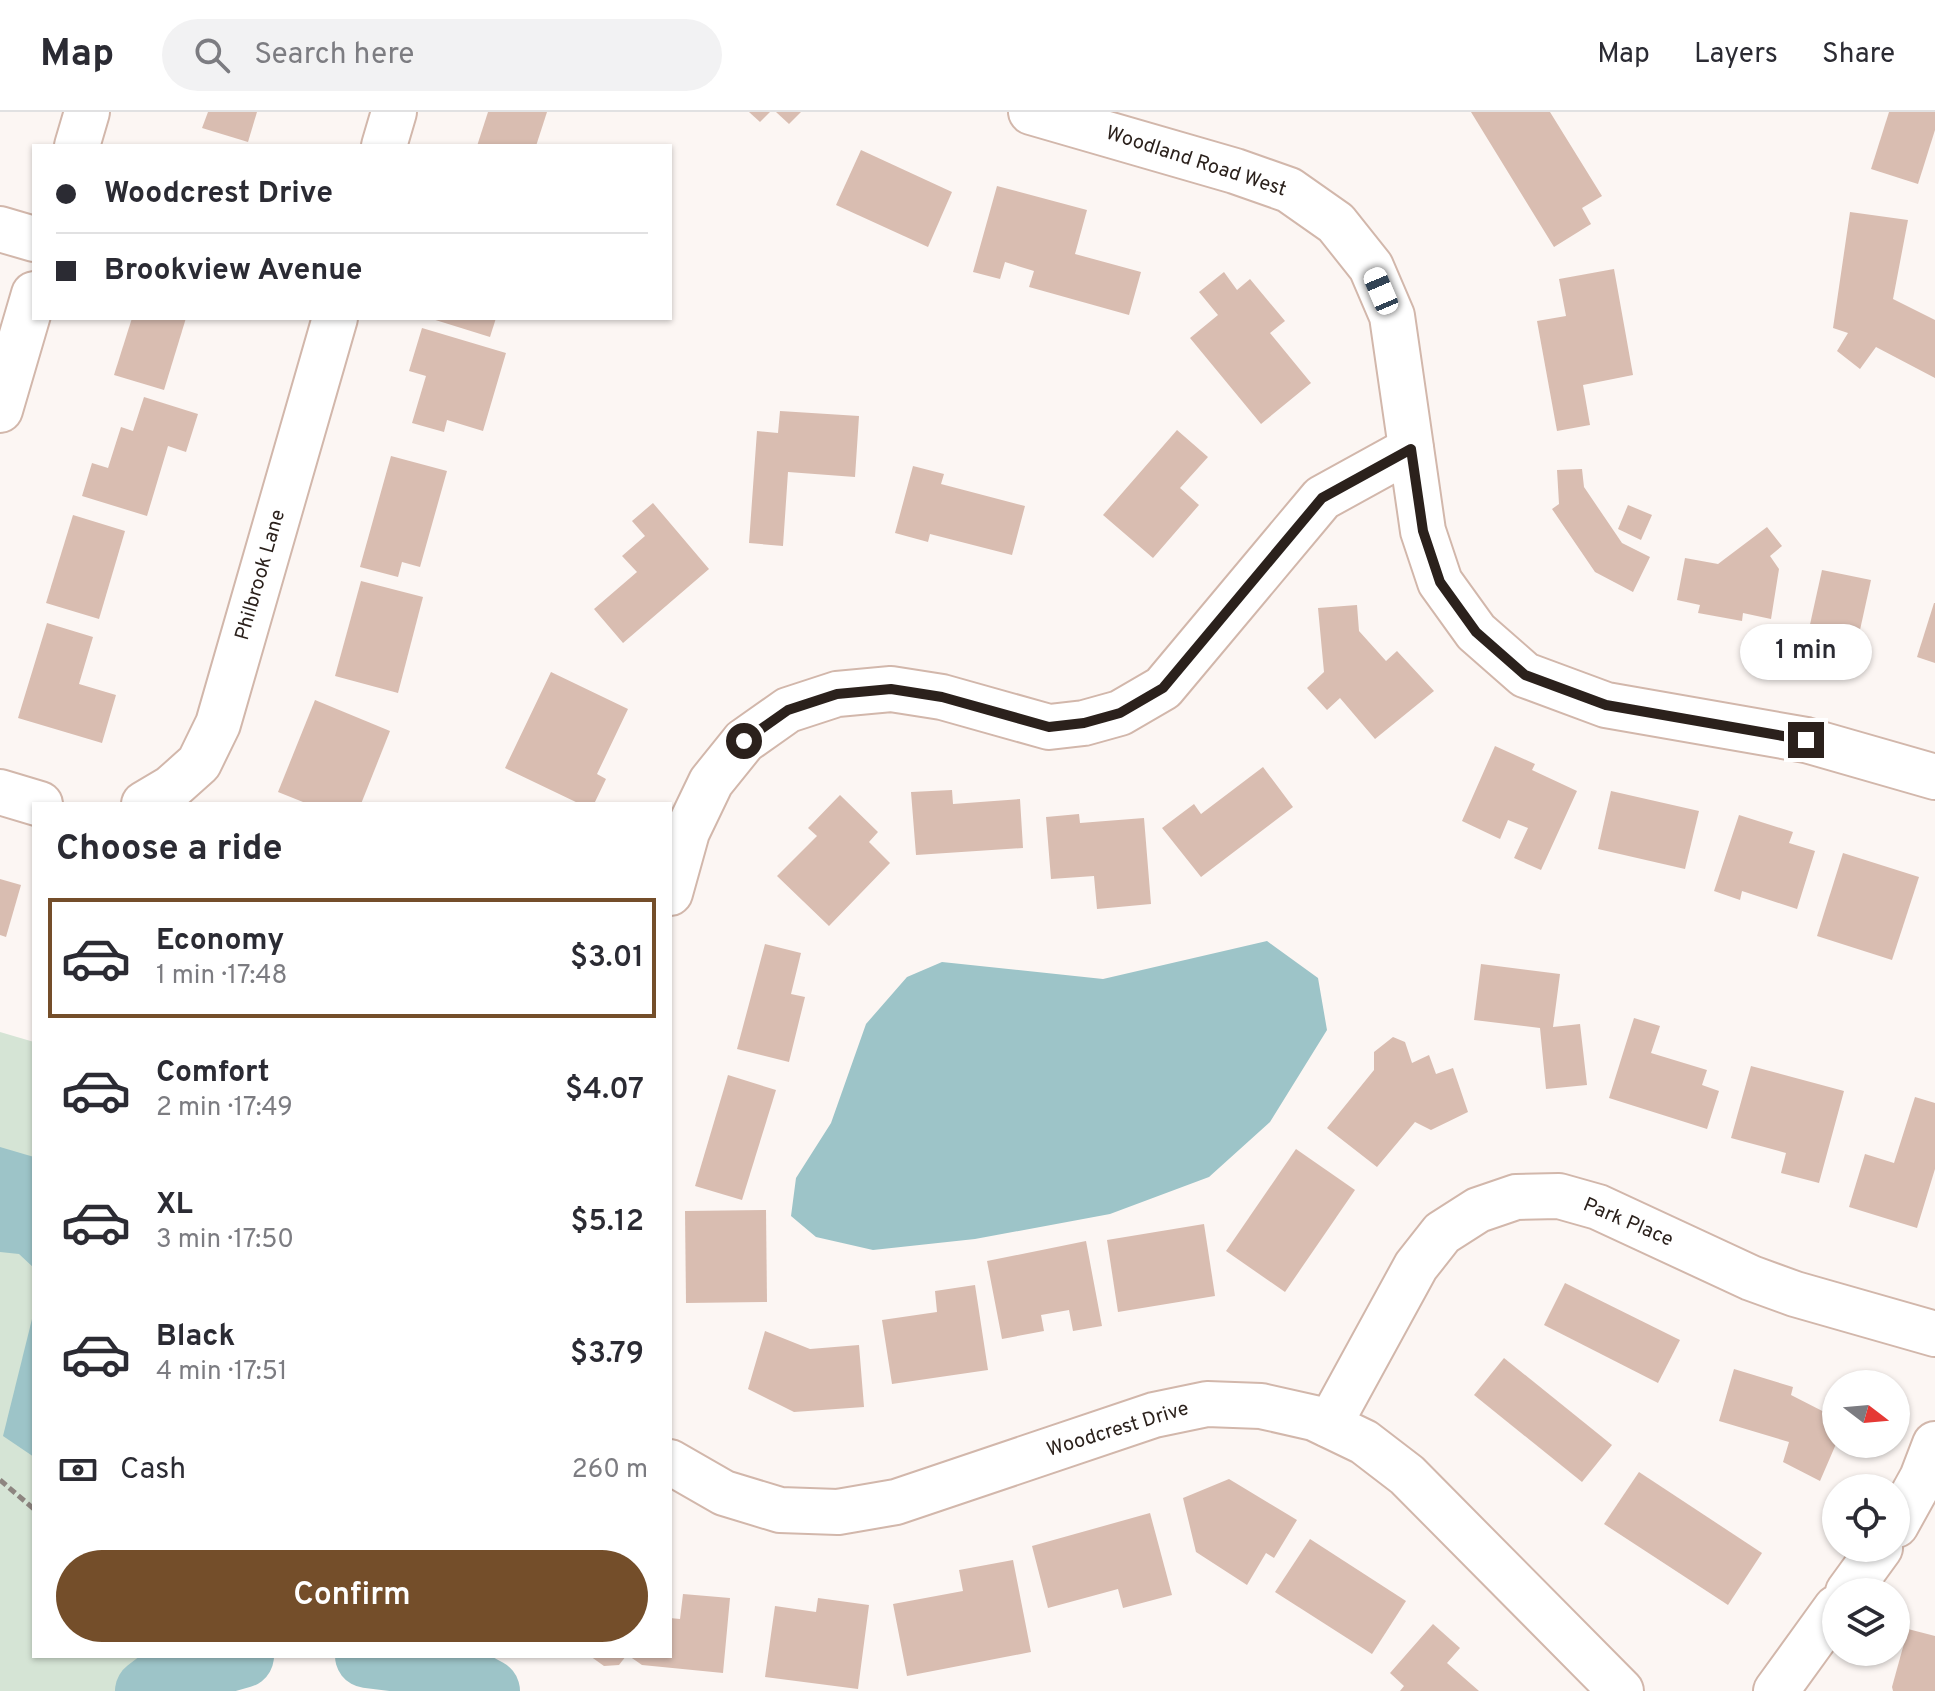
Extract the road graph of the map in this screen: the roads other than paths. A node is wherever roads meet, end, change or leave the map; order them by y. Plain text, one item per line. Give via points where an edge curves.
1 (87, 112) edge
2 (394, 112) edge
3 (1031, 112) edge
4 (78, 144) edge
5 (385, 144) edge
6 (0, 229) edge
7 (32, 238) edge
8 (32, 301) edge
9 (334, 320) edge
10 (0, 410) edge
11 (1411, 449) junction
12 (1935, 777) edge
13 (0, 792) edge
14 (33, 802) edge
15 (147, 802) edge
16 (672, 886) edge
17 (1935, 1334) edge
18 (1329, 1425) junction
19 (1935, 1444) edge
20 (672, 1463) edge
21 (1910, 1500) edge
22 (1822, 1627) edge
23 (1621, 1691) edge
24 (1776, 1691) edge

1 - 4 street
2 - 5 street
3 - 11 street, Woodland Road West via 1289,190 1336,223 1371,267 1392,316
6 - 7 street
8 - 10 street
9 - 15 street, Philbrook Lane via 218,724 199,763
11 - 12 street, Woodland Road West via 1423,531 1440,582 1476,632 1525,675 1606,705 1806,740
11 - 16 street via 1322,498 1163,688 1120,713 1049,727 942,697 891,689 837,694 788,710 744,741 711,782 687,832
13 - 14 street
17 - 18 street, Park Place via 1751,1278 1598,1207 1559,1196 1516,1197 1478,1210 1442,1233 1416,1266
18 - 20 street, Woodcrest Drive via 1261,1406 1207,1404 1154,1415 896,1502 838,1512 780,1510 724,1493
18 - 23 street, Woodcrest Drive via 1364,1442 1407,1475
19 - 21 street
22 - 24 street

